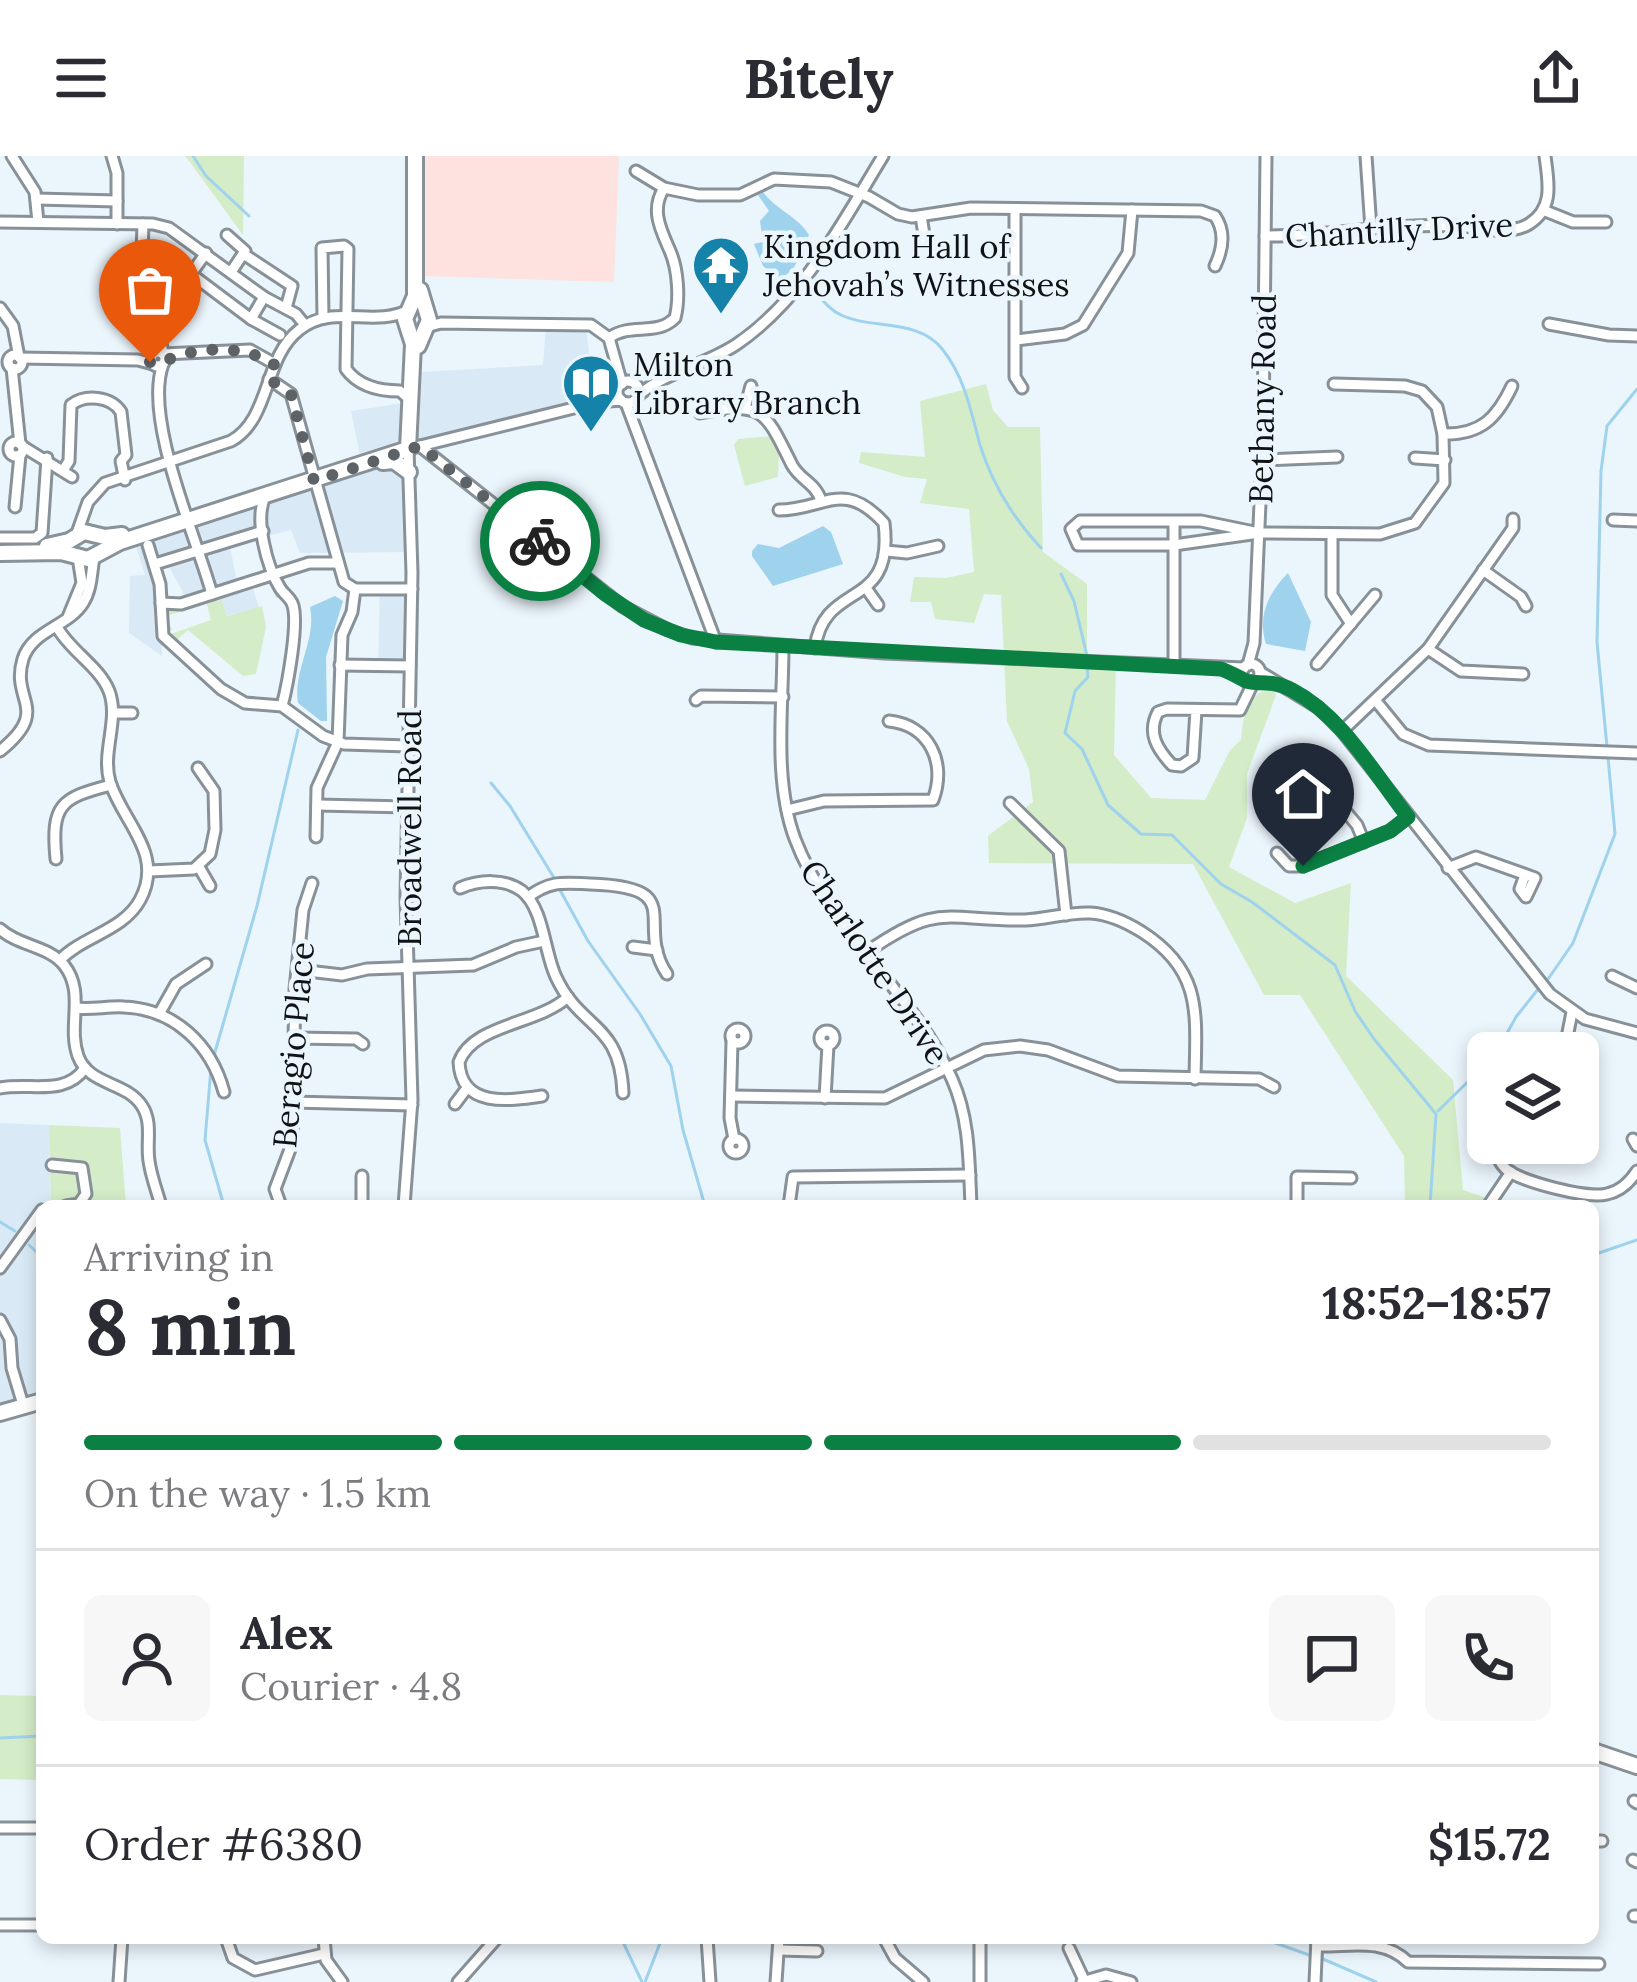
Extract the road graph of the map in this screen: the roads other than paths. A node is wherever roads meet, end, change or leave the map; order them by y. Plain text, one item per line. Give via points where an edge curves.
1 (12, 156) edge
2 (112, 156) edge
3 (415, 156) edge
4 (883, 156) edge
5 (1266, 156) edge
6 (1366, 156) edge
7 (1545, 156) edge
8 (636, 171) dead end
9 (664, 188) junction
10 (860, 193) junction
11 (36, 200) junction
12 (117, 201) junction
13 (1015, 208) junction
14 (1132, 210) junction
15 (1543, 210) junction
16 (921, 216) junction
17 (0, 221) edge
18 (38, 222) junction
19 (1606, 222) dead end
20 (117, 224) junction
21 (143, 224) junction
22 (414, 224) junction
23 (1371, 229) junction
24 (226, 236) dead end
25 (1265, 236) junction
26 (925, 241) dead end
27 (206, 253) junction
28 (245, 255) junction
29 (1215, 266) dead end
30 (231, 272) junction
31 (265, 297) junction
32 (0, 308) edge
33 (286, 308) junction
34 (322, 318) junction
35 (348, 318) junction
36 (416, 319) junction
37 (251, 320) junction
38 (1549, 324) dead end
39 (306, 327) junction
40 (280, 335) dead end
41 (1637, 336) edge
42 (609, 338) junction
43 (1016, 340) junction
44 (158, 359) junction
45 (12, 363) edge
46 (277, 365) junction
47 (271, 380) junction
48 (1334, 384) dead end
49 (751, 386) dead end
50 (1512, 386) dead end
51 (1022, 388) dead end
52 (628, 392) junction
53 (407, 393) junction
54 (745, 408) junction
55 (700, 413) dead end
56 (1443, 434) junction
57 (434, 447) junction
58 (414, 448) junction
59 (13, 449) edge
60 (44, 457) junction
61 (1337, 457) dead end
62 (1415, 458) dead end
63 (1262, 460) junction
64 (1445, 460) junction
65 (171, 462) junction
66 (350, 470) junction
67 (409, 472) junction
68 (124, 477) junction
69 (314, 479) junction
70 (821, 501) junction
71 (262, 505) junction
72 (15, 507) dead end
73 (778, 510) dead end
74 (189, 517) junction
75 (1513, 519) dead end
76 (1613, 520) dead end
77 (1637, 520) edge
78 (1174, 522) junction
79 (262, 531) junction
80 (1259, 533) junction
81 (93, 534) junction
82 (1332, 534) junction
83 (74, 537) junction
84 (0, 538) edge
85 (1174, 544) junction
86 (148, 545) dead end
87 (938, 546) dead end
88 (200, 550) junction
89 (886, 551) junction
90 (0, 553) edge
91 (86, 555) junction
92 (338, 562) junction
93 (154, 564) junction
94 (1483, 570) junction
95 (274, 573) junction
96 (866, 588) junction
97 (355, 589) junction
98 (412, 589) junction
99 (212, 594) junction
100 (1375, 595) dead end
101 (160, 603) junction
102 (878, 605) dead end
103 (1526, 606) dead end
104 (1352, 624) junction
105 (57, 627) junction
106 (716, 642) junction
107 (783, 646) junction
108 (815, 648) junction
109 (1428, 649) junction
110 (340, 664) junction
111 (1316, 664) dead end
112 (410, 666) junction
113 (1174, 666) junction
114 (1523, 674) dead end
115 (1251, 676) junction
116 (783, 697) junction
117 (696, 700) dead end
118 (1376, 701) junction
119 (282, 706) junction
120 (1196, 710) junction
121 (113, 713) junction
122 (132, 713) dead end
123 (889, 721) dead end
124 (1342, 731) junction
125 (338, 742) junction
126 (408, 746) junction
127 (0, 751) edge
128 (1637, 753) edge
129 (198, 768) dead end
130 (111, 785) junction
131 (1010, 803) dead end
132 (317, 806) junction
133 (1341, 806) dead end
134 (408, 807) junction
135 (787, 810) junction
136 (1408, 817) junction
137 (316, 838) dead end
138 (1364, 842) junction
139 (1277, 854) dead end
140 (56, 860) dead end
141 (199, 867) junction
142 (1448, 868) junction
143 (149, 871) junction
144 (1525, 875) dead end
145 (312, 883) dead end
146 (210, 886) dead end
147 (460, 889) dead end
148 (528, 897) junction
149 (1066, 914) junction
150 (4, 932) edge
151 (544, 941) junction
152 (0, 947) edge
153 (633, 947) dead end
154 (658, 950) junction
155 (867, 952) junction
156 (60, 960) junction
157 (206, 964) dead end
158 (408, 968) junction
159 (299, 970) junction
160 (667, 974) dead end
161 (1612, 976) dead end
162 (1637, 988) edge
163 (568, 997) junction
164 (76, 1008) junction
165 (1572, 1012) junction
166 (159, 1014) junction
167 (1568, 1032) edge
168 (1637, 1034) edge
169 (294, 1038) junction
170 (732, 1042) dead end
171 (363, 1044) dead end
172 (827, 1045) dead end
173 (85, 1068) junction
174 (946, 1068) junction
175 (1195, 1079) junction
176 (1274, 1087) dead end
177 (0, 1088) edge
178 (467, 1088) junction
179 (224, 1092) dead end
180 (623, 1094) dead end
181 (542, 1096) dead end
182 (731, 1096) junction
183 (826, 1098) junction
184 (293, 1102) junction
185 (455, 1104) dead end
186 (412, 1105) junction
187 (734, 1139) dead end
188 (1503, 1164) edge
189 (52, 1165) dead end
190 (1637, 1171) edge
191 (1510, 1172) junction
192 (970, 1175) junction
193 (362, 1176) dead end
194 (1352, 1178) dead end
195 (82, 1200) edge
196 (159, 1200) edge
197 (279, 1200) edge
198 (362, 1200) edge
199 (404, 1200) edge
200 (790, 1200) edge
201 (971, 1200) edge
202 (1297, 1200) edge
203 (1492, 1200) edge
204 (36, 1218) edge
205 (0, 1268) edge
206 (0, 1319) edge
207 (36, 1403) edge
208 (24, 1408) junction
209 (0, 1413) edge
210 (1599, 1751) edge
211 (1637, 1766) edge
212 (0, 1828) edge
213 (36, 1828) edge
214 (0, 1924) edge
215 (36, 1925) edge
216 (122, 1944) edge
217 (228, 1944) edge
218 (324, 1944) edge
219 (492, 1944) edge
220 (707, 1944) edge
221 (779, 1944) edge
222 (887, 1944) edge
223 (980, 1944) edge
224 (1317, 1944) edge
225 (1378, 1944) edge
226 (1069, 1948) dead end
227 (779, 1951) junction
228 (817, 1952) dead end
229 (324, 1954) junction
230 (1599, 1964) dead end
231 (1083, 1981) edge
232 (119, 1982) edge
233 (342, 1982) edge
234 (458, 1982) edge
235 (710, 1982) edge
236 (776, 1982) edge
237 (922, 1982) edge
238 (980, 1982) edge
239 (1131, 1982) edge
240 (1315, 1982) edge

1 - 11 street
2 - 12 street
3 - 22 main road
4 - 10 street
5 - 25 street, Bethany Road
6 - 23 street
7 - 15 street, Chantilly Drive via 1550,188
8 - 9 street
9 - 10 street via 740,195 774,178
9 - 42 street via 659,229 672,257 675,318 663,328 626,328
10 - 16 street via 898,214
10 - 52 street via 777,312 738,344
11 - 12 street
11 - 18 street
12 - 20 street
13 - 14 street
13 - 16 street
13 - 43 street
14 - 29 street via 1215,216 1222,230
14 - 43 street via 1128,253 1083,326
15 - 19 street via 1573,222
15 - 23 street, Chantilly Drive via 1512,230
16 - 26 street
17 - 18 street
18 - 20 street
20 - 21 street
21 - 27 street via 169,228
21 - 44 street via 140,283 156,320
22 - 36 main road
22 - 36 main road
23 - 25 street, Chantilly Drive
24 - 28 street
25 - 63 street, Bethany Road
27 - 30 street
27 - 37 street via 191,274
28 - 30 street
28 - 33 street via 293,287
30 - 31 street
31 - 33 street
31 - 37 street
32 - 45 street via 16,342
33 - 39 street
34 - 35 street
34 - 35 street via 327,245 348,249
34 - 39 street
35 - 36 street
35 - 39 street
35 - 53 street via 346,369 379,391
36 - 42 street via 581,324
36 - 53 main road
36 - 53 main road
37 - 40 street
38 - 41 street
39 - 46 street
42 - 52 street
43 - 51 street
44 - 45 street
44 - 46 street via 250,350
44 - 65 street
45 - 59 street
46 - 47 street
47 - 65 street via 257,423 241,442
47 - 69 street via 291,394
48 - 56 street via 1422,391 1437,407
49 - 54 street
50 - 56 street via 1488,423
52 - 57 street
52 - 106 street
53 - 58 main road
54 - 55 street
54 - 70 street via 779,434 794,471
56 - 64 street
57 - 58 street
57 - 106 street via 622,606
58 - 66 main road
58 - 67 street, Broadwell Road
58 - 69 main road
59 - 60 street
59 - 72 street
60 - 68 street via 68,473 71,405 105,399 121,412
60 - 84 street via 42,532
61 - 63 street
62 - 64 street
63 - 80 street, Bethany Road
64 - 82 street via 1441,492 1415,523 1387,533
65 - 68 street
65 - 74 street
66 - 67 main road via 389,460
66 - 69 main road
67 - 98 street, Broadwell Road
68 - 81 street via 92,505
68 - 83 street via 94,492
69 - 71 main road
69 - 74 main road
69 - 92 street
70 - 73 street
70 - 89 street via 871,508 884,523
71 - 74 main road
71 - 79 street
74 - 81 main road
74 - 88 street
74 - 91 main road
75 - 94 street
76 - 77 street
78 - 80 street
78 - 85 street
78 - 85 street via 1080,521 1071,530 1078,544
79 - 88 street
79 - 95 street
80 - 82 street
80 - 85 street
80 - 115 street, Bethany Road
81 - 83 main road
81 - 91 main road via 98,542
82 - 104 street via 1332,595
83 - 90 main road
83 - 91 main road
85 - 113 street
86 - 93 street
87 - 89 street
88 - 93 street
88 - 99 street
89 - 96 street
90 - 91 main road
91 - 105 street via 68,617
92 - 95 street
92 - 97 street
93 - 101 street
94 - 103 street
94 - 109 street
95 - 99 street
95 - 119 street via 292,602 296,630
96 - 102 street
96 - 108 street via 825,616
97 - 98 street
97 - 110 street
98 - 112 street, Broadwell Road
99 - 101 street
100 - 104 street
101 - 119 street via 163,636 221,689 245,703
104 - 111 street
105 - 121 street via 103,680
105 - 127 street via 23,658 26,720
106 - 107 street
107 - 108 street
107 - 116 street, Charlotte Drive
108 - 113 street
109 - 114 street via 1461,670
109 - 118 street
110 - 112 street
110 - 125 street
112 - 126 street, Broadwell Road
113 - 115 street
115 - 120 street via 1240,710
115 - 124 street via 1319,708
116 - 117 street
116 - 135 street, Charlotte Drive
118 - 124 street
118 - 128 street via 1403,734 1429,745
119 - 125 street
120 - 120 street via 1155,717 1154,740 1172,765 1192,758
121 - 122 street
121 - 130 street
123 - 135 street via 930,741 933,800 824,801
124 - 136 street
125 - 126 street
125 - 132 street
126 - 134 street, Broadwell Road
129 - 141 street via 215,802 214,846
130 - 140 street via 62,806 53,826
130 - 143 street
131 - 149 street via 1059,850
132 - 134 street
132 - 137 street
133 - 138 street
134 - 158 street, Broadwell Road
135 - 155 street, Charlotte Drive via 809,868
136 - 138 street
136 - 142 street
138 - 139 street via 1296,868
141 - 143 street
141 - 146 street
142 - 144 street via 1476,857
142 - 165 street via 1531,974
143 - 156 street via 129,915
145 - 159 street, Beragio Place
147 - 148 street via 499,882
148 - 151 street
148 - 154 street via 563,881 635,889 654,908
149 - 155 street via 936,916
149 - 175 street via 1120,920 1176,960 1195,1003
150 - 152 street
150 - 156 street
151 - 158 street via 473,965
151 - 163 street
153 - 154 street
154 - 160 street
155 - 174 street, Charlotte Drive
156 - 164 street via 74,982
157 - 166 street via 176,984
158 - 159 street
158 - 186 street, Broadwell Road
159 - 169 street, Beragio Place
161 - 162 street
163 - 178 street via 538,1018 469,1044 459,1069
163 - 180 street via 614,1046
164 - 166 street
164 - 173 street
165 - 167 street
165 - 168 street
166 - 179 street via 199,1042
169 - 171 street
169 - 184 street, Beragio Place
170 - 182 street
172 - 183 street
173 - 177 street via 61,1086
173 - 196 street via 145,1109
174 - 175 street via 984,1050 1020,1046 1118,1076
174 - 183 street via 885,1097
174 - 192 street, Charlotte Drive via 967,1129
175 - 176 street via 1259,1079
178 - 181 street via 491,1100
178 - 185 street
182 - 183 street
182 - 187 street
184 - 186 street
184 - 197 street, Beragio Place
186 - 199 street, Broadwell Road
188 - 191 street
189 - 195 street via 82,1168
190 - 191 street via 1600,1196
191 - 203 street
192 - 200 street via 793,1177
192 - 201 street, Charlotte Drive
193 - 198 street
194 - 202 street via 1297,1178
204 - 205 street
206 - 208 street
207 - 208 main road
208 - 209 main road
210 - 211 main road
212 - 213 street
214 - 215 street
216 - 232 street
217 - 229 street via 233,1958 255,1970
218 - 229 street
219 - 234 street
220 - 235 street
221 - 227 street
222 - 237 street
223 - 238 street
224 - 240 street
225 - 230 street via 1408,1962
226 - 231 street
227 - 228 street
227 - 236 street
229 - 233 street
231 - 239 street via 1106,1975

